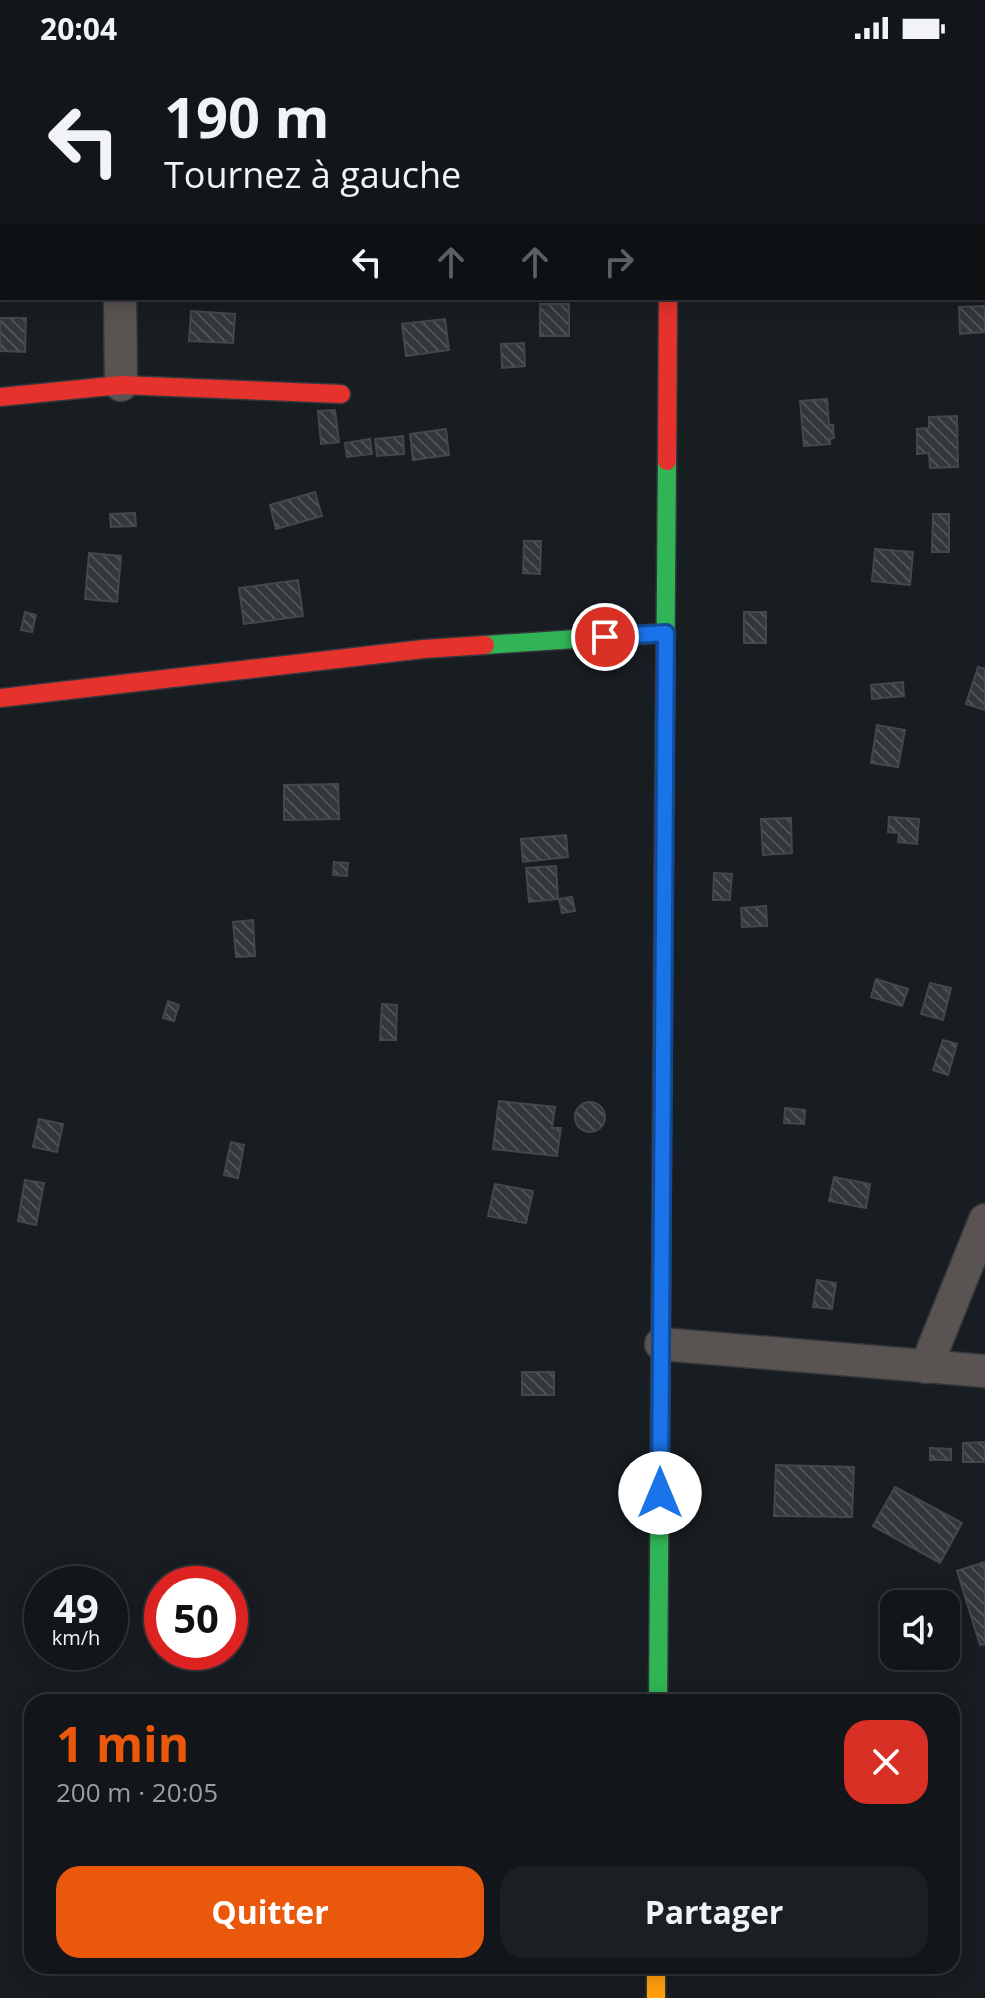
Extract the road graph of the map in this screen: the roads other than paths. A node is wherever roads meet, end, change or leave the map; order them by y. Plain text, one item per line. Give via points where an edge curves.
1 (120, 300) edge
2 (668, 300) edge
3 (121, 385) junction
4 (341, 394) dead end
5 (0, 397) edge
6 (666, 633) junction
7 (0, 698) edge
8 (985, 1220) edge
9 (661, 1344) junction
10 (926, 1367) junction
11 (985, 1371) edge
12 (658, 1694) edge
13 (656, 1974) edge
14 (656, 1998) edge

1 - 3 street
2 - 6 main road
3 - 4 main road
3 - 5 main road
6 - 7 main road via 424,649
6 - 9 main road
8 - 10 street
9 - 10 street
9 - 12 main road
10 - 11 street
13 - 14 main road

